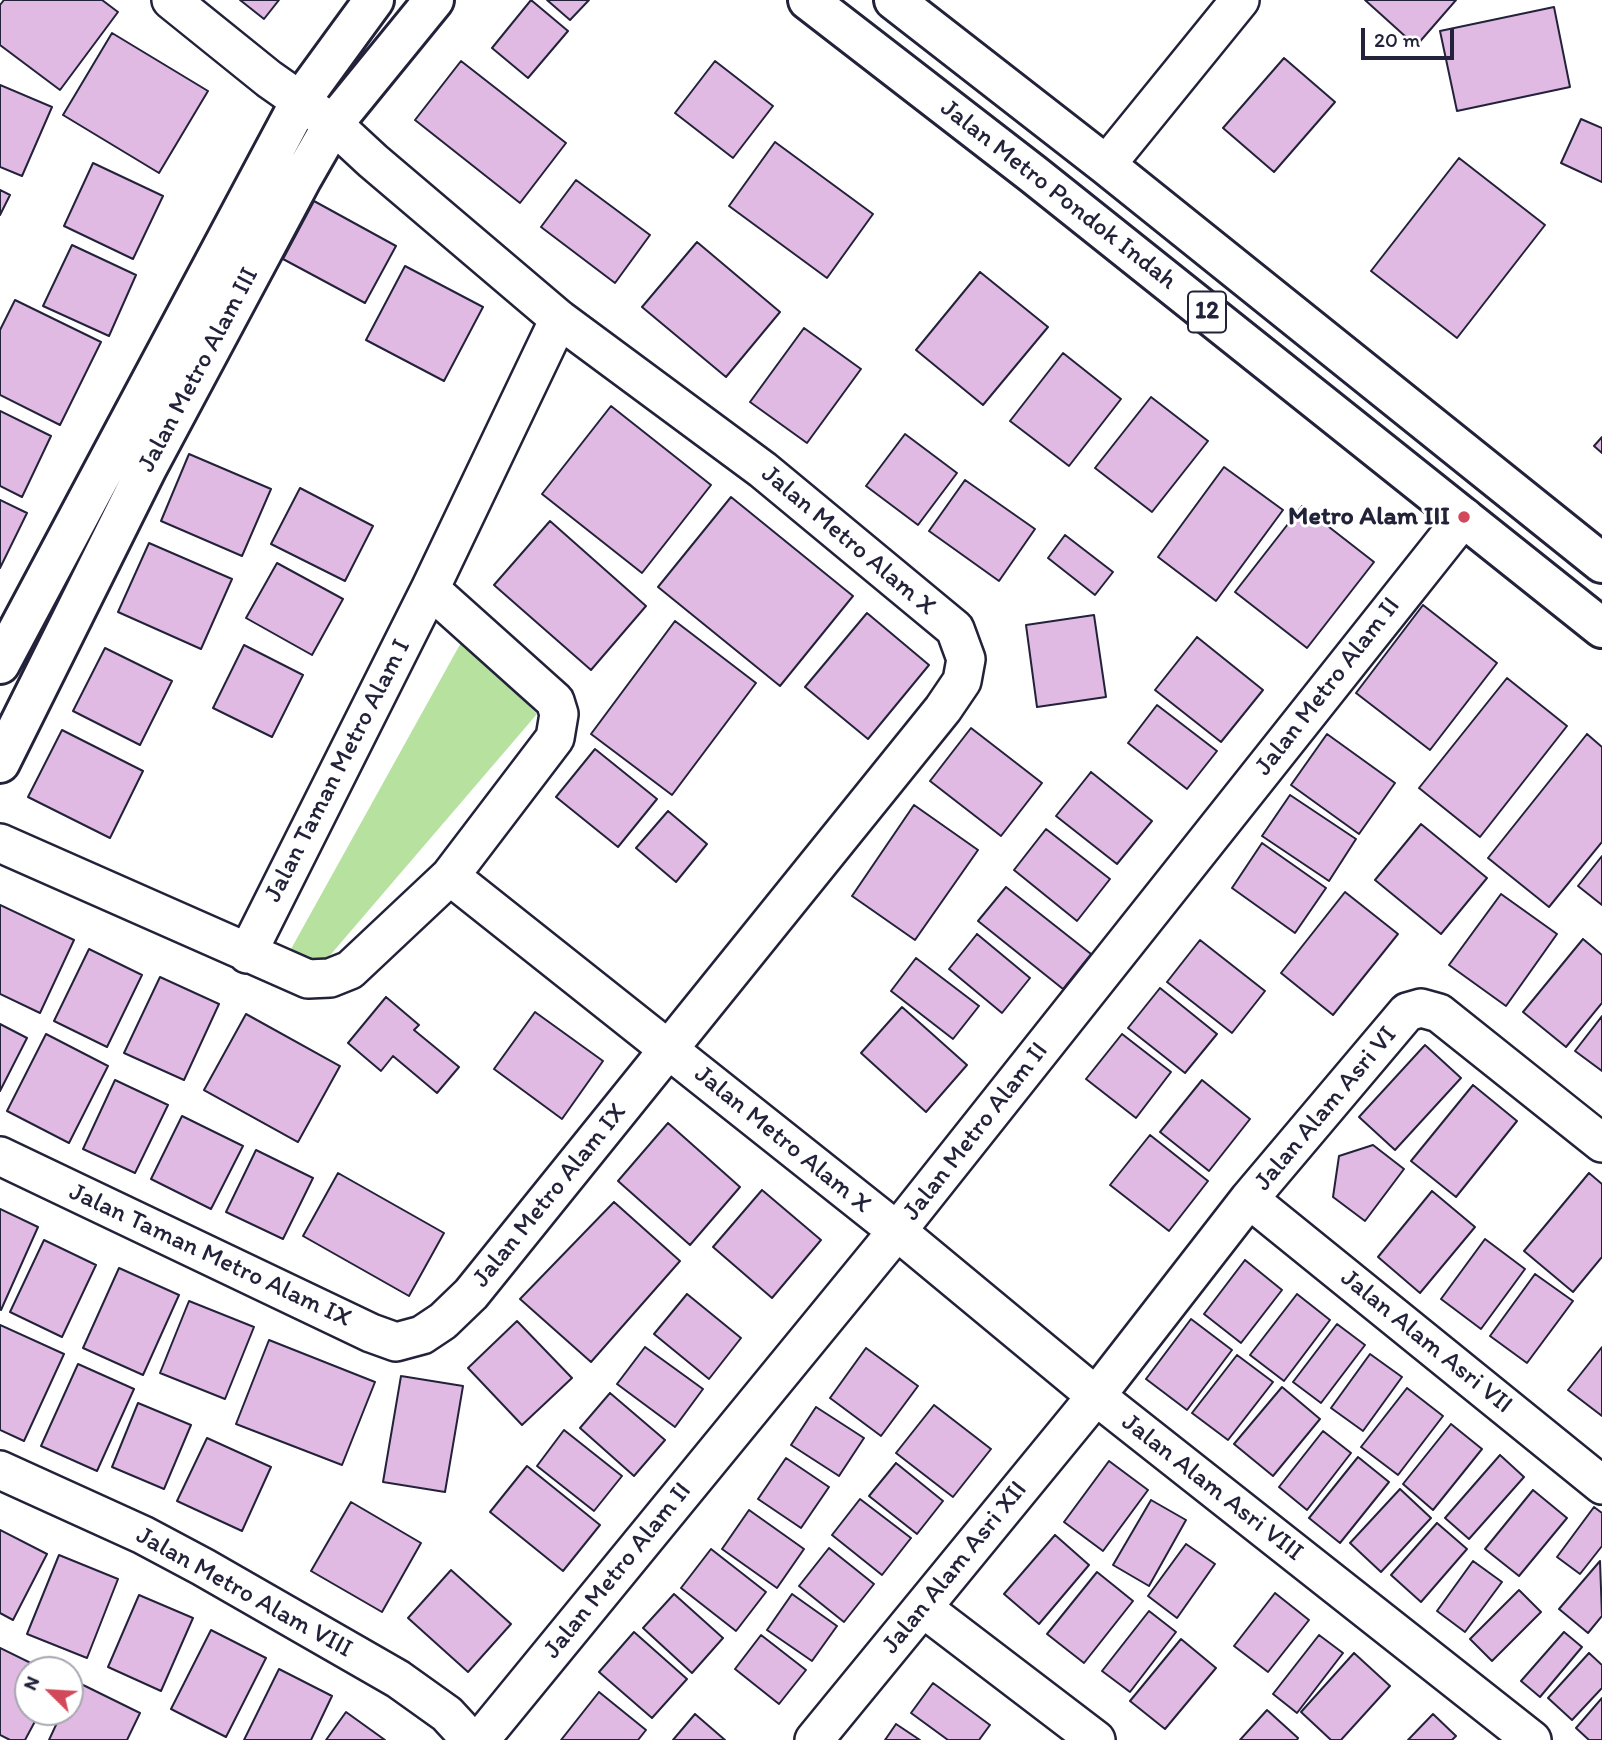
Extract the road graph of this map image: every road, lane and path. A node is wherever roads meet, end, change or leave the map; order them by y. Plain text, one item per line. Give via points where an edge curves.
1 (171, 0) edge
2 (374, 0) edge
3 (434, 0) edge
4 (808, 0) edge
5 (894, 0) edge
6 (1240, 0) edge
7 (300, 100) junction
8 (333, 124) junction
9 (1106, 165) junction
10 (559, 319) junction
11 (1464, 517) junction
12 (1602, 563) edge
13 (430, 589) junction
14 (1602, 628) edge
15 (0, 664) edge
16 (0, 763) edge
17 (0, 843) edge
18 (450, 876) junction
19 (247, 954) junction
20 (668, 1049) junction
21 (1602, 1143) edge
22 (0, 1156) edge
23 (1249, 1199) junction
24 (897, 1231) junction
25 (422, 1335) joint
26 (1096, 1396) junction
27 (0, 1470) edge
28 (1602, 1485) edge
29 (923, 1608) junction
30 (471, 1740) edge
31 (480, 1740) edge
32 (814, 1740) edge
33 (1096, 1740) edge
34 (1532, 1740) edge

1 - 7 street, Jalan Metro Alam X
2 - 7 main road, Jalan Metro Alam III
3 - 8 main road, Jalan Metro Alam III
4 - 11 main road, Jalan Metro Pondok Indah / 12
5 - 9 main road, Jalan Metro Pondok Indah / 12
6 - 9 street
7 - 8 street, Jalan Metro Alam X
7 - 15 main road, Jalan Metro Alam III
8 - 10 street, Jalan Metro Alam X
8 - 16 main road, Jalan Metro Alam III via 147,468
9 - 12 main road, Jalan Metro Pondok Indah / 12
10 - 13 street, Jalan Taman Metro Alam I
10 - 20 street, Jalan Metro Alam X via 763,470 955,629 966,659 962,681 943,709
11 - 14 main road, Jalan Metro Pondok Indah / 12
11 - 24 street, Jalan Metro Alam II
13 - 18 street via 555,701 559,714 555,738
13 - 19 street, Jalan Taman Metro Alam I
17 - 19 street
18 - 19 street via 351,970 330,978 308,979
18 - 20 street, Jalan Metro Alam X
20 - 24 street, Jalan Metro Alam X
20 - 25 street, Jalan Metro Alam IX via 471,1294
21 - 23 street, Jalan Alam Asri VI via 1438,1013 1421,1008 1407,1012
22 - 25 street, Jalan Taman Metro Alam IX via 371,1333 396,1342
23 - 26 street, Jalan Alam Asri VI
23 - 28 street, Jalan Alam Asri VII
24 - 26 street, Jalan Alam Asri VIII
24 - 31 street, Jalan Metro Alam II
26 - 29 street, Jalan Alam Asri XII
26 - 34 street, Jalan Alam Asri VIII
27 - 30 street, Jalan Metro Alam VIII via 143,1535 215,1574 398,1679 447,1714
29 - 32 street, Jalan Alam Asri XII
29 - 33 street

